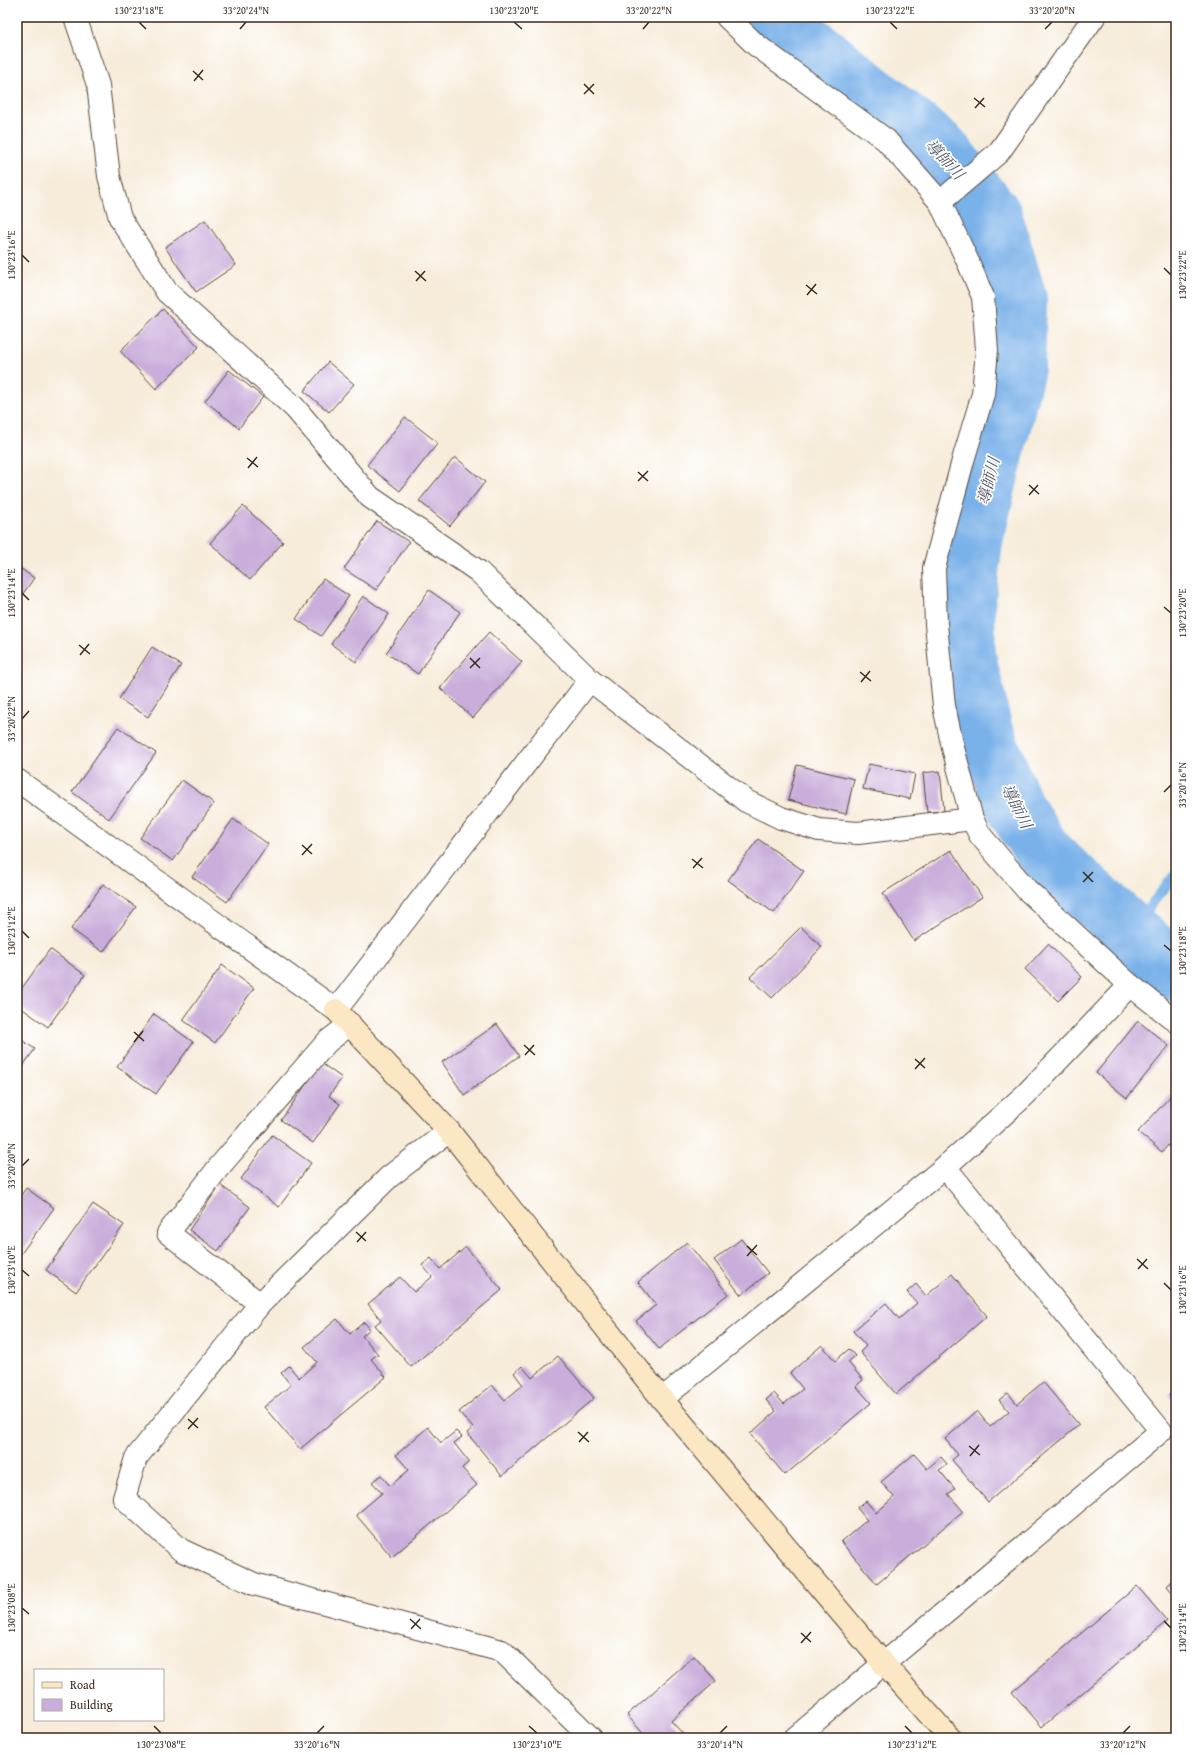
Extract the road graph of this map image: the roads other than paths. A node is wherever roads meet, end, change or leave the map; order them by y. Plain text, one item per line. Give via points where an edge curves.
1 (75, 17) edge
2 (727, 17) edge
3 (1094, 17) edge
4 (940, 202) junction
5 (590, 680) junction
6 (17, 780) edge
7 (972, 820) junction
8 (1130, 985) junction
9 (343, 1017) junction
10 (1176, 1021) edge
11 (449, 1131) junction
12 (945, 1167) junction
13 (260, 1304) junction
14 (662, 1399) junction
15 (883, 1663) junction
16 (591, 1738) edge
17 (794, 1738) edge
18 (950, 1738) edge

1 - 5 street via 98,85 109,176 120,218 167,292 295,408 370,497 478,571
2 - 4 street via 756,45 886,140
3 - 4 street via 1000,152
4 - 7 street via 983,297 987,350 983,394 934,568 936,624 944,706
5 - 7 street via 746,800 781,818 819,830 858,833
5 - 9 street
6 - 9 street
7 - 8 street via 980,835 1026,889
8 - 10 street
8 - 12 street via 1025,1094
9 - 11 street
9 - 13 street via 327,1042 219,1167 168,1233
11 - 13 street via 389,1177
11 - 14 street
12 - 14 street
12 - 15 street via 1161,1431
13 - 16 street via 136,1458 124,1498 180,1550 254,1584 502,1651
14 - 15 street
15 - 17 street
15 - 18 street

